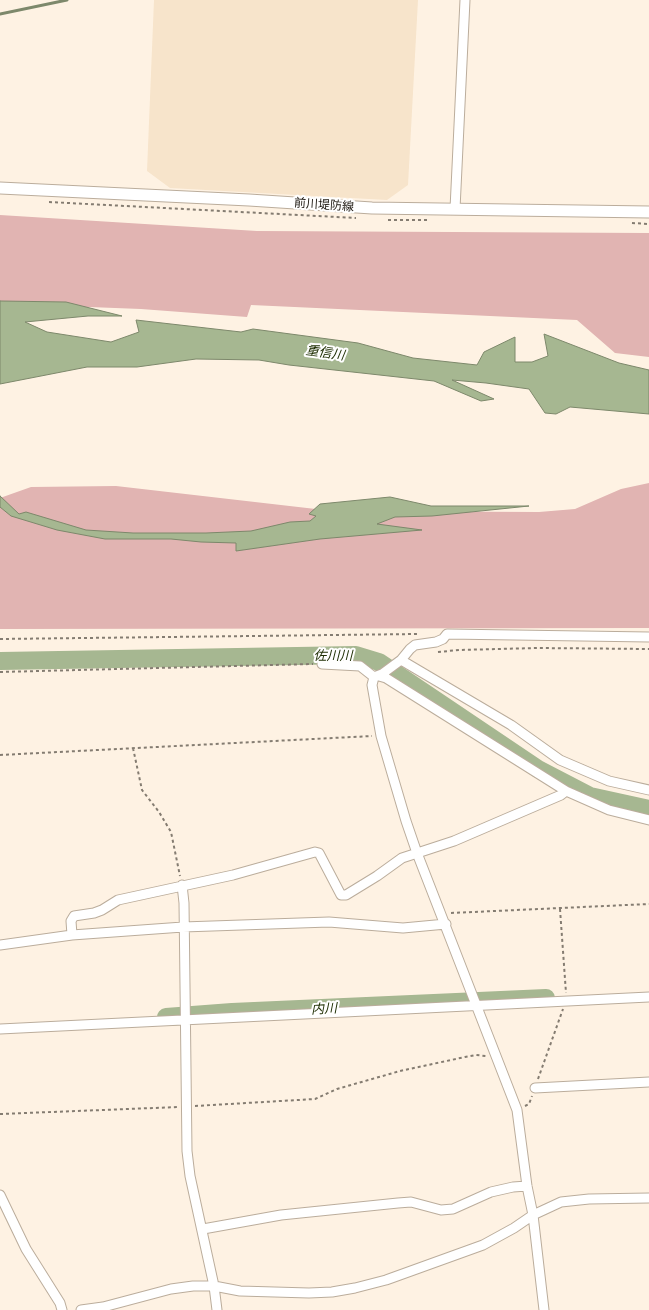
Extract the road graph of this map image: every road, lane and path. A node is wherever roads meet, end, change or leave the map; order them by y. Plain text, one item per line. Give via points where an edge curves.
1 (465, 0) edge
2 (0, 188) edge
3 (455, 209) junction
4 (649, 212) edge
5 (423, 634) dead end
6 (649, 637) edge
7 (0, 639) edge
8 (649, 649) edge
9 (436, 652) dead end
10 (400, 662) junction
11 (322, 664) joint
12 (0, 672) edge
13 (378, 675) junction
14 (381, 736) junction
15 (132, 748) junction
16 (0, 755) edge
17 (649, 790) edge
18 (566, 791) junction
19 (649, 820) edge
20 (417, 853) junction
21 (182, 885) junction
22 (649, 904) edge
23 (560, 909) junction
24 (441, 913) junction
25 (446, 924) junction
26 (183, 927) junction
27 (72, 935) junction
28 (0, 945) edge
29 (649, 997) edge
30 (566, 1001) junction
31 (477, 1006) junction
32 (184, 1020) junction
33 (0, 1029) edge
34 (496, 1056) junction
35 (649, 1082) edge
36 (535, 1088) junction
37 (186, 1106) junction
38 (517, 1110) junction
39 (0, 1114) edge
40 (527, 1186) junction
41 (0, 1195) edge
42 (649, 1198) edge
43 (533, 1215) junction
44 (203, 1229) junction
45 (214, 1286) junction
46 (62, 1310) edge
47 (81, 1310) edge
48 (217, 1310) edge
49 (544, 1310) edge

1 - 3 street
2 - 3 street, 前川堤防線 via 372,208
3 - 4 street, 前川堤防線
5 - 7 path
6 - 10 street via 447,634 436,642 415,645
8 - 9 path via 537,648
10 - 13 street
10 - 17 street via 511,725 560,760 609,781
11 - 12 path
11 - 13 street via 360,666
13 - 14 street via 372,685
13 - 18 street
14 - 15 path
14 - 20 street
15 - 16 path
15 - 21 path via 142,790 170,832
18 - 19 street via 609,810
18 - 20 street via 454,841
20 - 21 street via 402,858 346,895 341,895 319,853 315,852 233,875
20 - 24 street
21 - 26 street
21 - 27 street via 118,900 94,913 74,916 71,921
22 - 23 path
23 - 24 path
23 - 30 path
24 - 25 street
25 - 26 street via 402,928 329,922
25 - 31 street
26 - 27 street
26 - 32 street
27 - 28 street
29 - 30 street
30 - 31 street
30 - 36 path
31 - 32 street
31 - 34 street
32 - 33 street
32 - 37 street
34 - 37 path via 476,1055 400,1071 337,1089 315,1099
34 - 38 street
35 - 36 street
36 - 38 path via 529,1104
37 - 39 path
37 - 44 street via 190,1176
38 - 40 street
40 - 43 street
40 - 44 street via 491,1192 453,1209 441,1210 411,1202 398,1203 282,1215
41 - 46 street via 26,1249
42 - 43 street via 561,1202
43 - 45 street via 483,1245 386,1280 355,1288 309,1293 240,1291
43 - 49 street
44 - 45 street
45 - 47 street via 171,1289 103,1307
45 - 48 street

